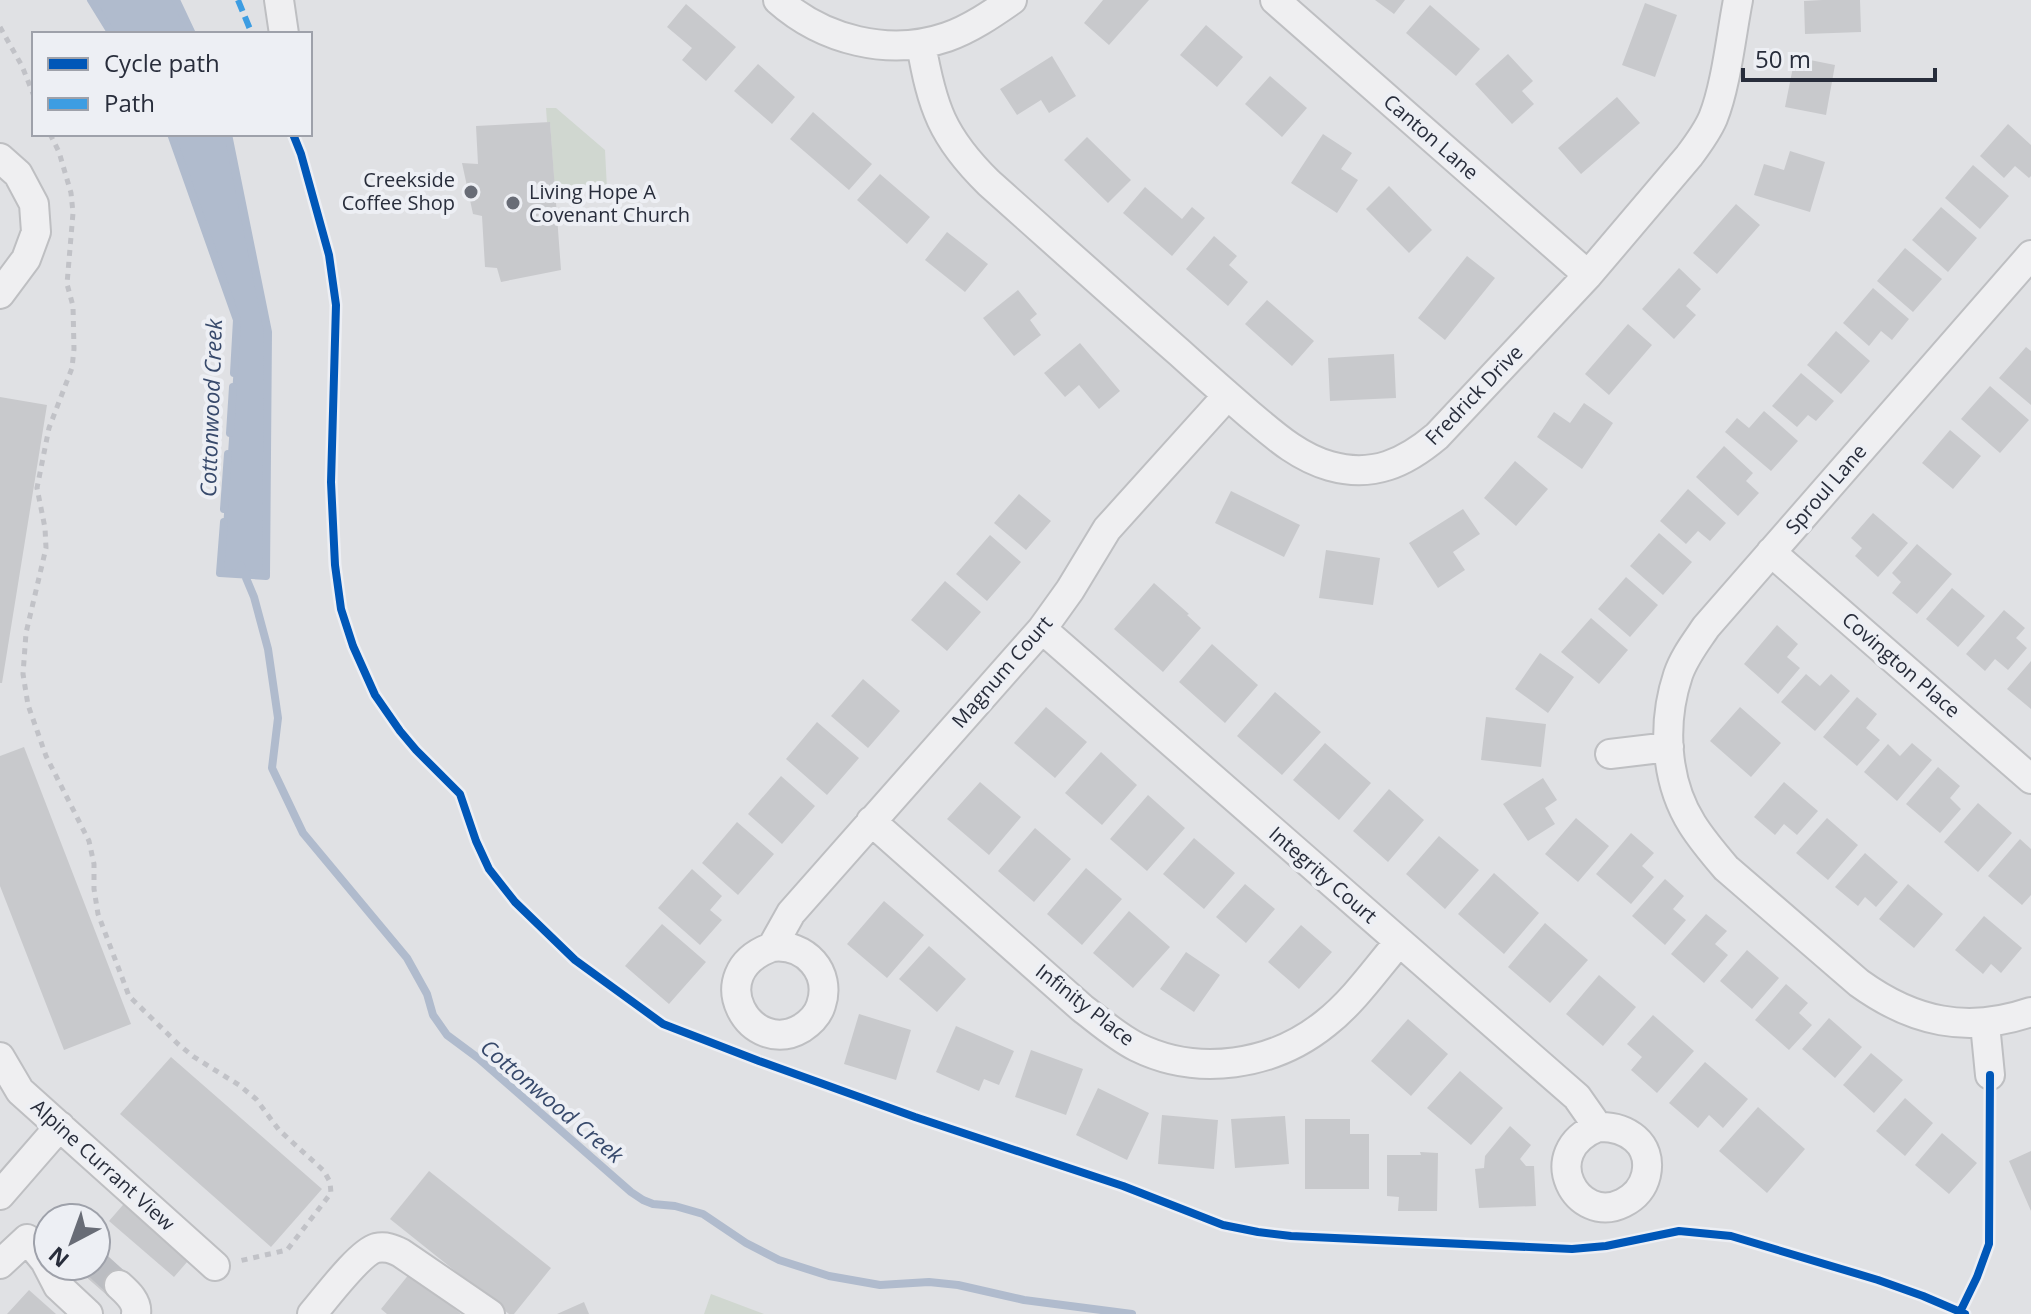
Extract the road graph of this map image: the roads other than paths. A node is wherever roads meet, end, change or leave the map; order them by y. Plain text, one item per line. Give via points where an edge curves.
1 (279, 0) edge
2 (778, 0) edge
3 (1012, 0) edge
4 (1275, 0) edge
5 (1738, 0) edge
6 (284, 32) edge
7 (921, 44) junction
8 (0, 158) edge
9 (2031, 255) edge
10 (1588, 275) junction
11 (3, 283) edge
12 (1227, 396) junction
13 (1771, 552) junction
14 (1042, 629) junction
15 (1669, 747) junction
16 (1610, 754) dead end
17 (2031, 779) edge
18 (871, 821) junction
19 (1399, 942) junction
20 (772, 947) dead end
21 (2031, 1012) edge
22 (1985, 1024) junction
23 (0, 1057) edge
24 (1990, 1075) dead end
25 (60, 1126) junction
26 (1598, 1127) dead end
27 (0, 1195) edge
28 (32, 1239) edge
29 (0, 1264) edge
30 (215, 1266) road end
31 (56, 1282) edge
32 (119, 1285) tunnel mouth
33 (88, 1314) edge
34 (136, 1314) edge
35 (312, 1314) edge
36 (490, 1314) edge

1 - 6 street
2 - 7 street via 810,24 861,43
3 - 7 street via 959,32
4 - 10 street, Canton Lane
5 - 10 street, Fredrick Drive via 1719,98 1702,139
7 - 12 street, Fredrick Drive via 938,114 967,162
8 - 11 street via 18,174 34,204 36,232 26,259
9 - 13 street, Sproul Lane
10 - 12 street, Fredrick Drive via 1437,436 1396,463 1354,470 1305,457
12 - 14 street, Magnum Court via 1107,529
13 - 15 street, Sproul Lane via 1688,654 1672,699
13 - 17 street, Covington Place
14 - 18 street, Magnum Court
14 - 19 street, Integrity Court
15 - 16 street
15 - 22 street, Sproul Lane via 1671,773 1690,822 1726,868 1881,999 1932,1019
18 - 19 street, Infinity Place via 1108,1029 1165,1058 1219,1065 1247,1061 1303,1040 1346,1004
18 - 20 street, Magnum Court via 791,913
19 - 26 street, Integrity Court via 1577,1097
21 - 22 street, Sproul Lane
22 - 24 street
23 - 25 street, Alpine Currant View via 20,1091
25 - 27 street
25 - 30 street, Alpine Currant View
28 - 29 street
31 - 33 street
32 - 34 street via 132,1297
35 - 36 street via 363,1255 389,1247

